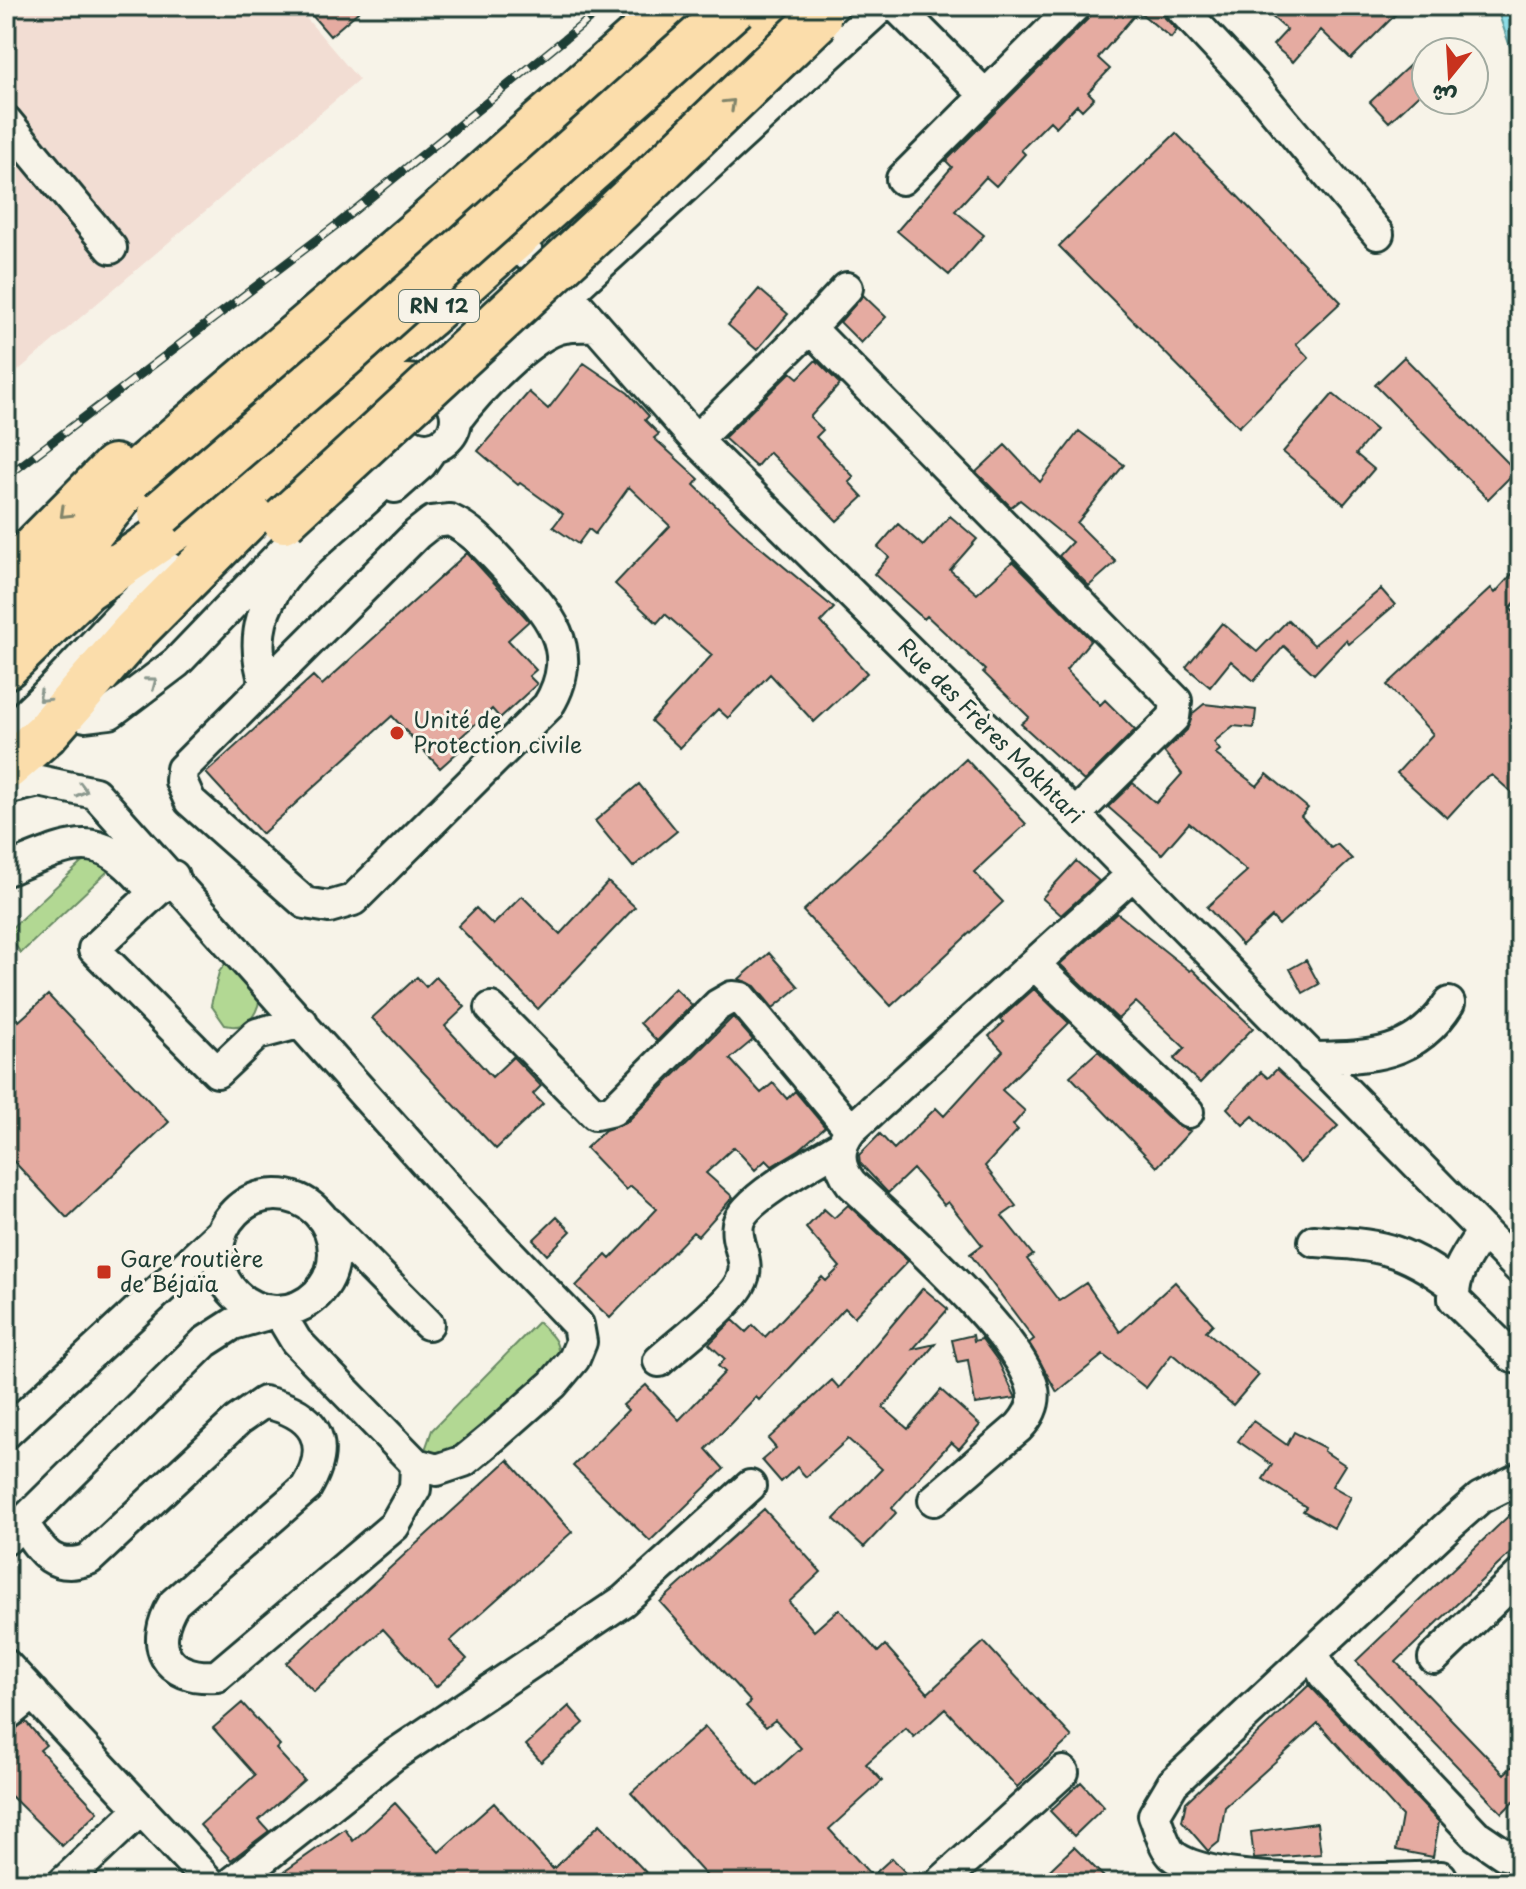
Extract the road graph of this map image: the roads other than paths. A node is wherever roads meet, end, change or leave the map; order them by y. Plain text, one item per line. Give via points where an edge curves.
1 (673, 6) edge
2 (708, 6) edge
3 (735, 6) edge
4 (775, 6) edge
5 (882, 6) edge
6 (896, 6) edge
7 (1075, 6) edge
8 (1179, 6) edge
9 (825, 13) edge
10 (986, 96) junction
11 (6, 121) edge
12 (902, 179) dead end
13 (465, 191) junction
14 (1378, 234) dead end
15 (512, 241) junction
16 (111, 248) dead end
17 (847, 288) dead end
18 (567, 293) junction
19 (596, 326) junction
20 (810, 328) junction
21 (424, 388) junction
22 (456, 420) junction
23 (696, 440) junction
24 (417, 444) junction
25 (287, 477) junction
26 (155, 505) junction
27 (6, 576) edge
28 (71, 582) junction
29 (6, 622) edge
30 (6, 666) edge
31 (273, 675) junction
32 (85, 716) junction
33 (6, 732) edge
34 (6, 768) edge
35 (6, 787) edge
36 (1075, 815) junction
37 (6, 870) edge
38 (1133, 874) junction
39 (164, 885) junction
40 (1034, 964) junction
41 (1449, 1003) dead end
42 (491, 1008) dead end
43 (302, 1022) junction
44 (1312, 1058) junction
45 (1188, 1112) dead end
46 (846, 1138) junction
47 (322, 1218) junction
48 (1483, 1231) junction
49 (222, 1232) junction
50 (1314, 1241) dead end
51 (1520, 1269) edge
52 (1453, 1285) junction
53 (278, 1311) junction
54 (428, 1324) dead end
55 (1513, 1357) dead end
56 (659, 1361) dead end
57 (6, 1433) edge
58 (416, 1464) junction
59 (1520, 1478) edge
60 (750, 1486) dead end
61 (934, 1500) dead end
62 (14, 1531) edge
63 (1520, 1575) edge
64 (1313, 1652) junction
65 (1434, 1658) dead end
66 (6, 1665) edge
67 (33, 1693) junction
68 (6, 1715) edge
69 (1063, 1772) dead end
70 (141, 1809) junction
71 (1512, 1856) edge
72 (1441, 1877) dead end
73 (63, 1883) edge
74 (210, 1883) edge
75 (232, 1883) edge
76 (940, 1883) edge
77 (1519, 1883) edge

1 - 13 highway, RN 12
2 - 26 highway, RN 12
3 - 26 highway, RN 12, bridge via 342,357
4 - 15 highway, RN 12
5 - 18 street
6 - 10 street
7 - 10 street
8 - 14 street
32 -> 9 highway, bridge via 328,477
10 - 12 street
11 - 16 street
13 - 15 street, Rue des Frères Mokhtari
13 -> 27 highway via 403,225 336,277 121,460
13 - 28 highway, RN 12 via 145,465
15 - 18 street, Rue des Frères Mokhtari
15 - 28 highway, RN 12 via 186,521
17 - 20 street
18 - 19 street, Rue des Frères Mokhtari
18 - 21 street via 491,360
19 - 22 street via 562,327 542,339 497,372
19 - 23 street, Rue des Frères Mokhtari
20 - 23 street
20 - 36 street via 1176,701 1174,717
21 - 22 street via 438,390 452,402
21 - 24 street via 410,391 398,406 396,424
21 - 25 highway via 391,386 372,396
22 - 24 street via 449,438
23 - 36 street, Rue des Frères Mokhtari
24 - 31 street via 276,587 257,639
32 -> 24 street via 110,713 176,663 354,479
25 -> 33 street via 261,488 140,595
25 - 34 highway via 134,632 45,734
26 - 28 highway, RN 12
28 - 29 highway, RN 12
28 - 30 highway, RN 12
31 - 31 street via 182,769 181,781 190,801 305,903 329,907 353,900 548,706 563,675 557,626 546,610 470,530 450,520 432,522 417,534
32 - 35 highway
35 -> 39 street via 39,781 95,793
36 - 38 street, Rue des Frères Mokhtari
37 - 39 street via 84,843 109,849
38 - 40 street
38 - 44 street, Rue des Frères Mokhtari
39 - 43 street
39 - 43 street via 94,949 217,1072 257,1034
40 - 45 street
40 - 46 street
41 - 44 street via 1440,1019 1399,1049 1369,1057
42 - 46 street via 595,1114 613,1110 718,1005 741,998
43 - 58 street via 464,1206 578,1325 581,1342 574,1359 493,1437 464,1461 437,1470
44 - 48 street, Rue des Frères Mokhtari
46 - 56 street via 782,1180 744,1213 738,1224 746,1270 739,1287
46 - 61 street via 845,1175 987,1317 1018,1357 1034,1392 1028,1417 1019,1427
47 - 49 street via 294,1198 259,1197 230,1217
47 - 53 street via 331,1234 332,1270 312,1299
47 - 54 street
48 - 51 street, Rue des Frères Mokhtari
48 - 52 street
49 - 53 street via 218,1251 228,1286 250,1304
49 - 57 street
50 - 52 street via 1391,1248 1420,1260
52 - 55 street via 1454,1299
53 - 58 street via 296,1341
53 - 62 street via 233,1324 205,1342
58 - 62 street via 415,1489 394,1526 217,1676 195,1678 174,1665 160,1644 162,1623 174,1603 306,1488 322,1449 312,1428 292,1408 264,1402 238,1420 89,1559 71,1566 54,1561
59 - 64 street via 1480,1498
60 - 75 street via 623,1601 394,1755
63 - 65 street
64 - 71 street via 1334,1686 1476,1835
64 - 72 street via 1158,1803 1154,1815 1171,1854 1195,1870 1280,1883
66 - 67 street
67 - 68 street
67 - 70 street
69 - 76 street
70 - 73 street
70 - 74 street
71 - 77 street

